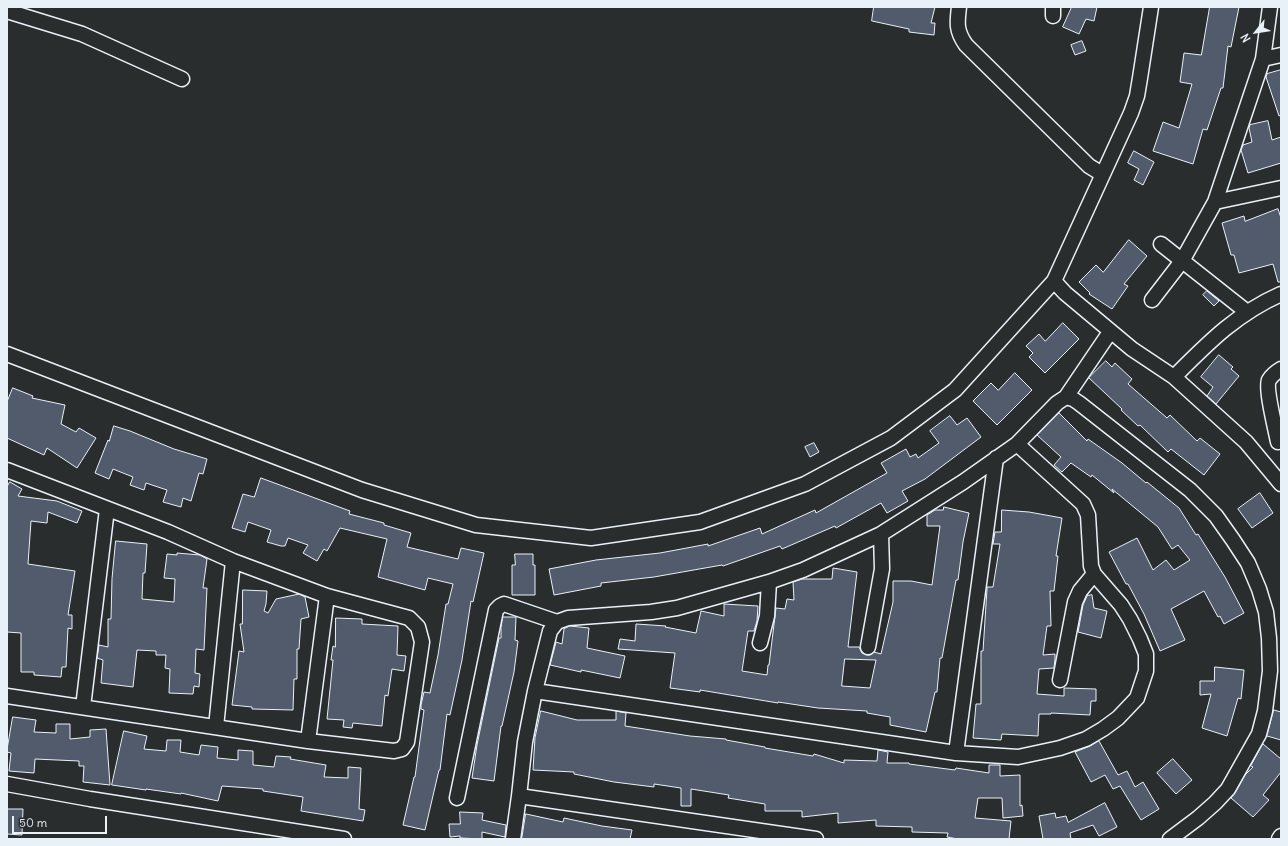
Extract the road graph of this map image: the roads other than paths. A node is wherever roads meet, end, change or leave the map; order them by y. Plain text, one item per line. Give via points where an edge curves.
1 (959, 7) edge
2 (1151, 7) edge
3 (1270, 7) edge
4 (7, 11) edge
5 (1281, 55) edge
6 (1263, 59) junction
7 (182, 79) dead end
8 (1102, 174) junction
9 (1281, 188) edge
10 (1215, 202) junction
11 (1162, 244) dead end
12 (1182, 260) junction
13 (1054, 282) junction
14 (1281, 294) edge
15 (1152, 300) dead end
16 (1247, 312) junction
17 (1110, 332) junction
18 (7, 354) edge
19 (1281, 370) edge
20 (1174, 377) junction
21 (1066, 397) junction
22 (1278, 442) dead end
23 (1017, 444) junction
24 (996, 458) junction
25 (7, 470) edge
26 (1281, 484) edge
27 (107, 508) junction
28 (881, 534) junction
29 (233, 561) junction
30 (1094, 574) junction
31 (769, 582) junction
32 (327, 596) junction
33 (557, 622) junction
34 (760, 643) dead end
35 (868, 647) dead end
36 (1060, 680) dead end
37 (535, 691) junction
38 (7, 696) edge
39 (84, 707) junction
40 (216, 727) junction
41 (308, 741) junction
42 (956, 753) junction
43 (7, 784) edge
44 (519, 796) junction
45 (457, 798) dead end
46 (1281, 836) edge
47 (344, 839) edge
48 (513, 839) edge
49 (816, 839) edge
50 (1170, 839) edge
51 (1279, 839) edge

1 - 8 street via 957,25 966,45 1089,166
2 - 8 street via 1137,96
3 - 6 street
4 - 7 street via 82,34
5 - 6 street
6 - 10 street
8 - 13 street
9 - 10 street
10 - 12 street
11 - 12 street
12 - 15 street
12 - 16 street
13 - 17 street
13 - 18 street via 955,390 892,438 805,484 700,522 592,538 476,525 369,492
14 - 16 street
16 - 20 street via 1207,343
17 - 20 street
17 - 21 street
19 - 22 street via 1274,373 1269,381 1268,391
20 - 26 street via 1246,442
21 - 23 street
21 - 50 street via 1079,403 1190,490 1216,516 1248,563 1266,612 1270,671 1259,734 1228,789 1198,818
23 - 24 street
23 - 30 street via 1083,504 1088,515 1091,566
24 - 28 street
24 - 42 street
25 - 27 street
27 - 29 street
27 - 39 street
28 - 31 street via 803,570
28 - 35 street via 882,569
29 - 32 street
29 - 40 street
30 - 36 street via 1080,591 1075,602
30 - 42 street via 1121,605 1146,654 1146,671 1137,698 1103,729 1086,739 1060,748 1018,756
31 - 33 street via 677,608 568,618
31 - 34 street via 767,616
32 - 41 street
32 - 41 street via 408,618 418,627 422,642 407,742 402,749 394,751
33 - 37 street via 550,631
33 - 45 street via 504,604 496,610
37 - 42 street
37 - 44 street via 525,742
38 - 39 street
39 - 40 street
40 - 41 street
43 - 47 street
44 - 48 street
44 - 49 street
46 - 51 street

